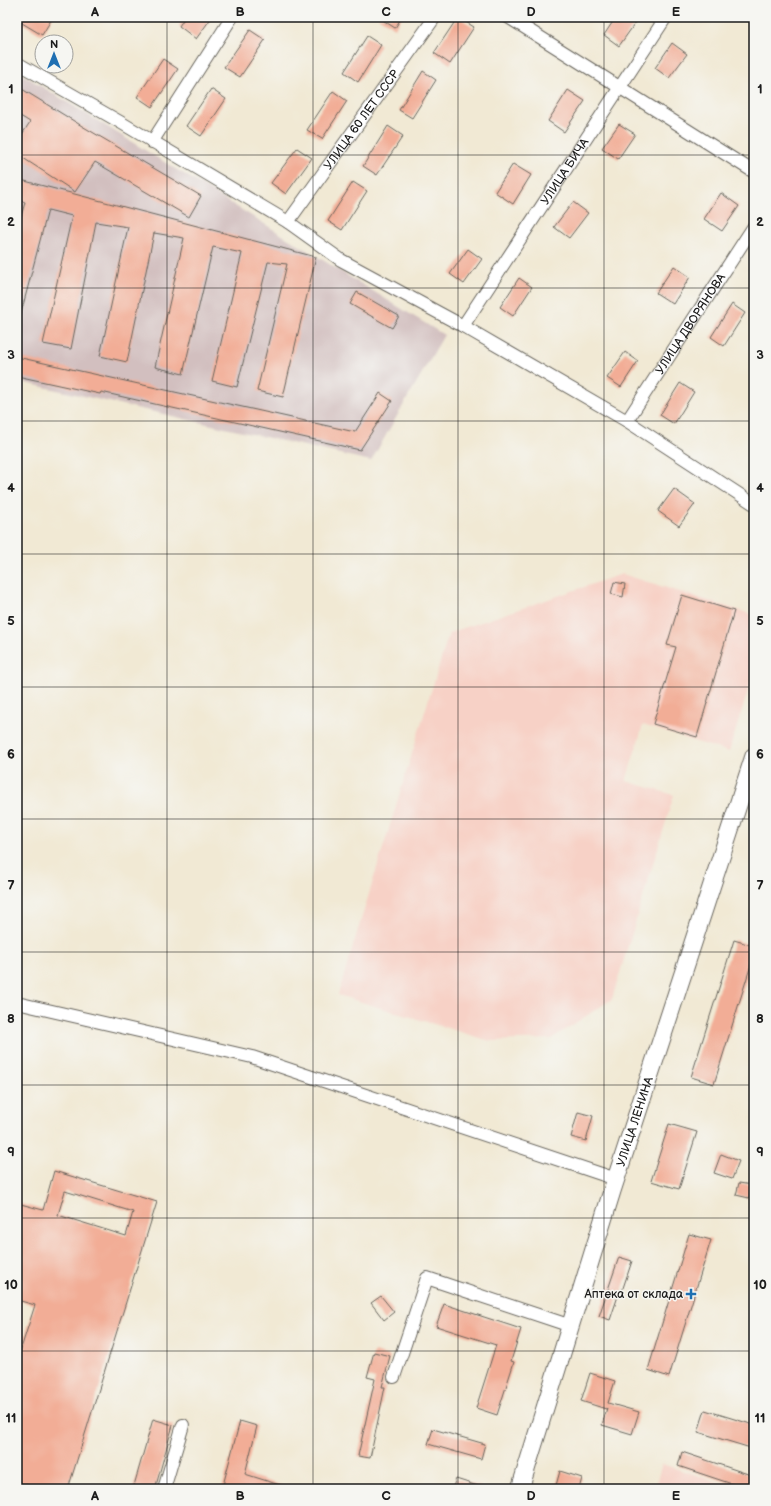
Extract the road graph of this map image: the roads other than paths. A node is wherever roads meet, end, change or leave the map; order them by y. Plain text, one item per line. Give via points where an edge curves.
1 (232, 17) edge
2 (435, 17) edge
3 (508, 17) edge
4 (666, 17) edge
5 (17, 63) edge
6 (621, 87) junction
7 (152, 142) junction
8 (754, 172) edge
9 (288, 222) junction
10 (754, 226) edge
11 (463, 326) junction
12 (627, 421) junction
13 (754, 504) edge
14 (754, 756) edge
15 (17, 1003) edge
16 (616, 1179) junction
17 (571, 1326) junction
18 (394, 1377) dead end
19 (183, 1425) dead end
20 (164, 1489) edge
21 (520, 1489) edge

1 - 7 street
2 - 9 street, УЛИЦА 60 ЛЕТ СССР
3 - 6 street
4 - 6 street, УЛИЦА БИЧА
5 - 7 street
6 - 8 street
6 - 11 street, УЛИЦА БИЧА
7 - 9 street
9 - 11 street via 341,260
10 - 12 street, УЛИЦА ДВОРЯНОВА
11 - 12 street
12 - 13 street
14 - 16 street, УЛИЦА ЛЕНИНА
15 - 16 street via 252,1057
16 - 17 street, УЛИЦА ЛЕНИНА
17 - 18 street via 427,1278
17 - 21 street, УЛИЦА ЛЕНИНА
19 - 20 street

